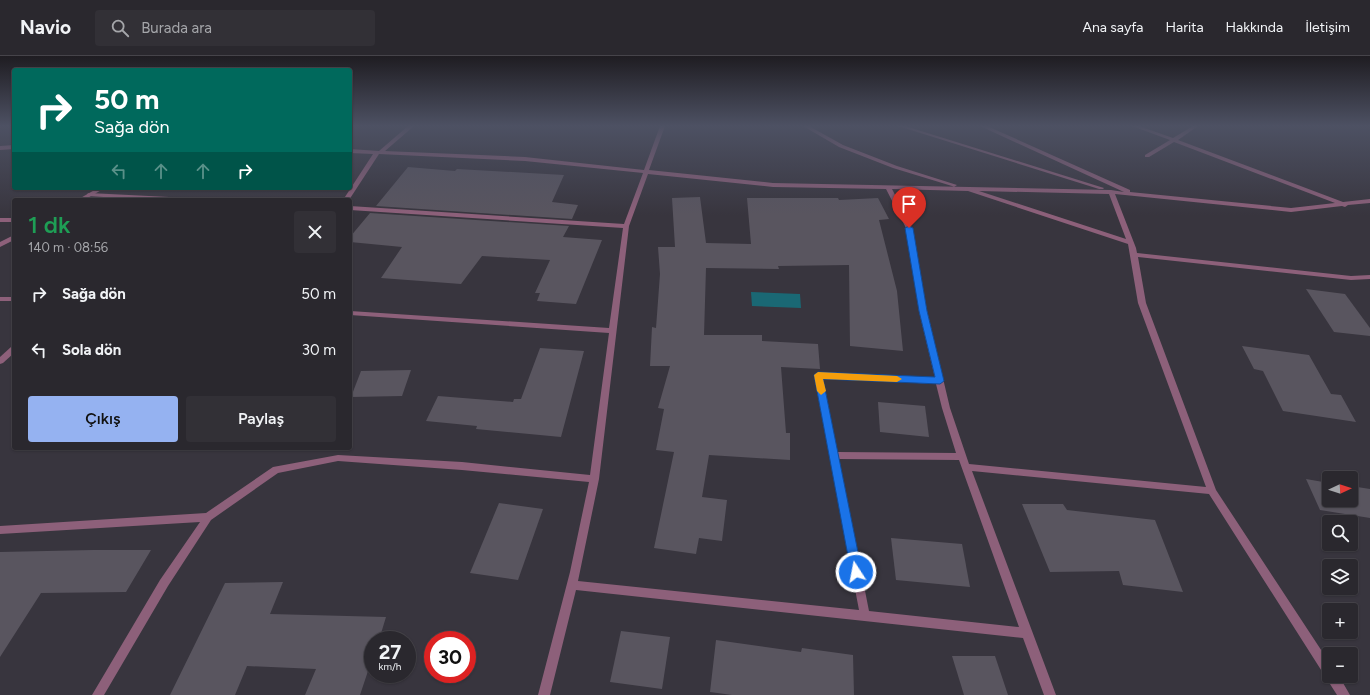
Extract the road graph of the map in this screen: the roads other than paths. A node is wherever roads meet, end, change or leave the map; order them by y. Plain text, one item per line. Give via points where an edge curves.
1 (376, 156) edge
2 (459, 156) edge
3 (653, 156) edge
4 (868, 156) edge
5 (996, 156) edge
6 (1049, 156) edge
7 (1216, 156) edge
8 (647, 173) junction
9 (914, 173) junction
10 (888, 188) junction
11 (910, 188) junction
12 (963, 188) junction
13 (98, 190) edge
14 (1111, 192) junction
15 (1134, 194) junction
16 (89, 195) junction
17 (84, 198) edge
18 (149, 198) edge
19 (347, 198) edge
20 (1370, 202) edge
21 (1347, 205) junction
22 (352, 208) edge
23 (0, 220) edge
24 (12, 220) edge
25 (626, 226) junction
26 (12, 238) edge
27 (1131, 242) junction
28 (0, 245) edge
29 (1134, 255) junction
30 (1370, 277) edge
31 (0, 299) edge
32 (12, 299) edge
33 (352, 313) edge
34 (613, 331) junction
35 (12, 351) edge
36 (0, 361) edge
37 (940, 381) junction
38 (833, 455) junction
39 (962, 457) junction
40 (965, 467) junction
41 (594, 479) junction
42 (1212, 491) junction
43 (208, 517) junction
44 (0, 530) edge
45 (572, 585) junction
46 (865, 616) junction
47 (1027, 633) junction
48 (1322, 661) edge
49 (1336, 683) edge
50 (98, 695) edge
51 (544, 695) edge
52 (1050, 695) edge
53 (1344, 695) edge

1 - 19 street
2 - 8 street via 525,159
3 - 8 street
4 - 9 street
5 - 14 street
6 - 15 street
7 - 21 street
8 - 10 street via 773,185
8 - 25 street
9 - 11 street
9 - 12 street
10 - 11 street
10 - 37 street via 909,228 923,311
11 - 12 street
12 - 14 street
12 - 27 street
13 - 16 street
14 - 15 street
14 - 27 street
15 - 21 street via 1292,210
16 - 17 street
16 - 18 street
20 - 21 street
22 - 25 street
23 - 24 street
25 - 34 street
26 - 28 street
27 - 29 street
29 - 30 street via 1352,278
29 - 42 street via 1142,303
31 - 32 street
33 - 34 street
34 - 41 street
35 - 36 street
37 - 38 street via 818,375
37 - 39 street
38 - 39 street
38 - 46 street
39 - 40 street
40 - 42 street
40 - 47 street
41 - 43 street via 462,466 338,458 276,470
41 - 45 street
42 - 48 street
43 - 44 street
43 - 50 street via 164,582
45 - 46 street
45 - 51 street
46 - 47 street
47 - 52 street
49 - 53 street

